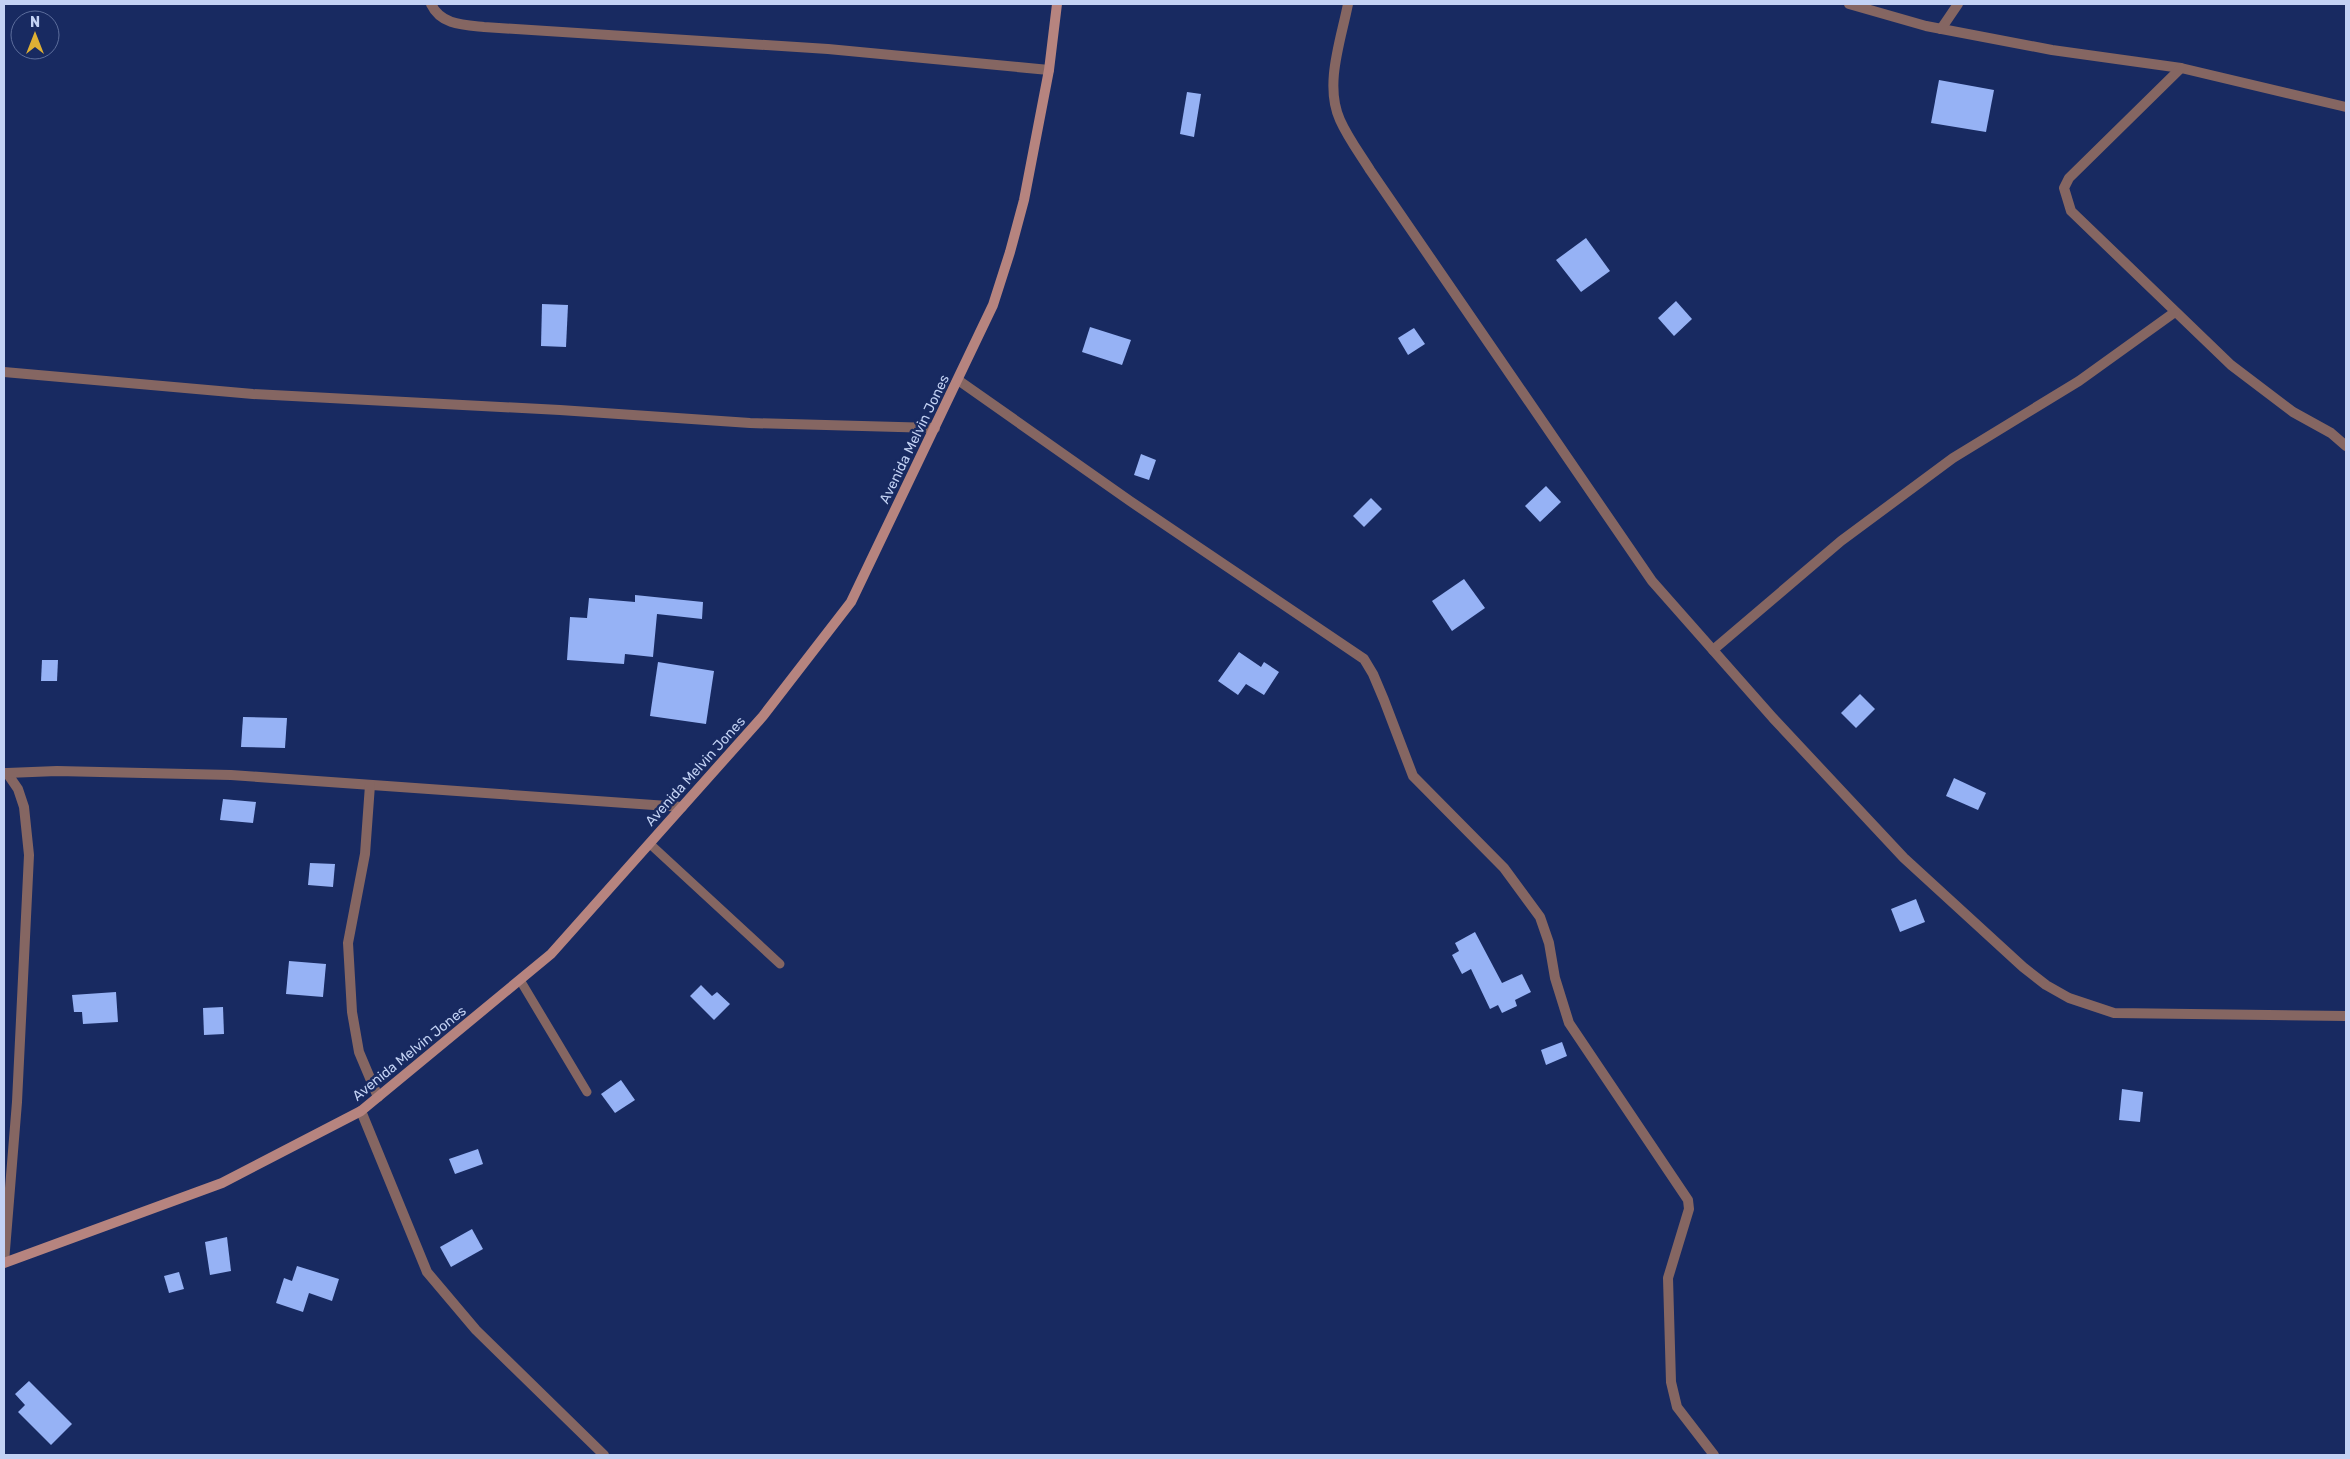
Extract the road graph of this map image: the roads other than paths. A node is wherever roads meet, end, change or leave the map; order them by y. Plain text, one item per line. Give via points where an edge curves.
1 (431, 4) edge
2 (1056, 4) edge
3 (1348, 4) edge
4 (1849, 4) edge
5 (1958, 4) edge
6 (1941, 29) junction
7 (2181, 68) junction
8 (1049, 70) junction
9 (2346, 107) edge
10 (2176, 312) junction
11 (4, 372) edge
12 (958, 380) junction
13 (935, 428) junction
14 (2346, 446) edge
15 (1713, 650) junction
16 (6, 773) edge
17 (370, 785) junction
18 (682, 807) junction
19 (650, 844) junction
20 (780, 964) dead end
21 (520, 980) junction
22 (2346, 1016) edge
23 (587, 1092) dead end
24 (378, 1097) junction
25 (361, 1111) junction
26 (4, 1263) edge
27 (604, 1455) edge
28 (1714, 1455) edge

1 - 8 street via 435,12 452,24 828,49
2 - 8 street, Avenida Melvin Jones
3 - 15 street via 1334,74 1335,107 1340,121 1370,170 1652,581
4 - 6 street
5 - 6 street
6 - 7 street via 2052,50
7 - 9 street
7 - 10 street via 2069,178 2064,188 2071,211
8 - 12 street, Avenida Melvin Jones via 1024,200 1010,252 992,306
10 - 14 street via 2231,365 2292,412 2331,433
10 - 15 street via 2079,381 1953,458 1841,541
11 - 13 street via 253,394 750,423
12 - 13 street, Avenida Melvin Jones
12 - 28 street via 1364,659 1384,700 1412,776 1504,868 1540,917 1569,1023 1688,1200 1689,1209 1668,1278 1671,1382 1677,1407
13 - 18 street, Avenida Melvin Jones via 851,602 763,716
15 - 22 street via 1904,858 2046,985 2069,998 2114,1013
16 - 17 street via 232,775
16 - 26 street via 18,789 24,807 29,855 18,1083
17 - 18 street
17 - 24 street via 365,854 348,942 352,1012 358,1044
18 - 19 street, Avenida Melvin Jones
19 - 20 lane
19 - 21 street, Avenida Melvin Jones via 551,954
21 - 23 lane
21 - 24 street, Avenida Melvin Jones
24 - 25 street, Avenida Melvin Jones
25 - 26 street, Avenida Melvin Jones via 222,1183
25 - 27 street via 427,1272 476,1330

